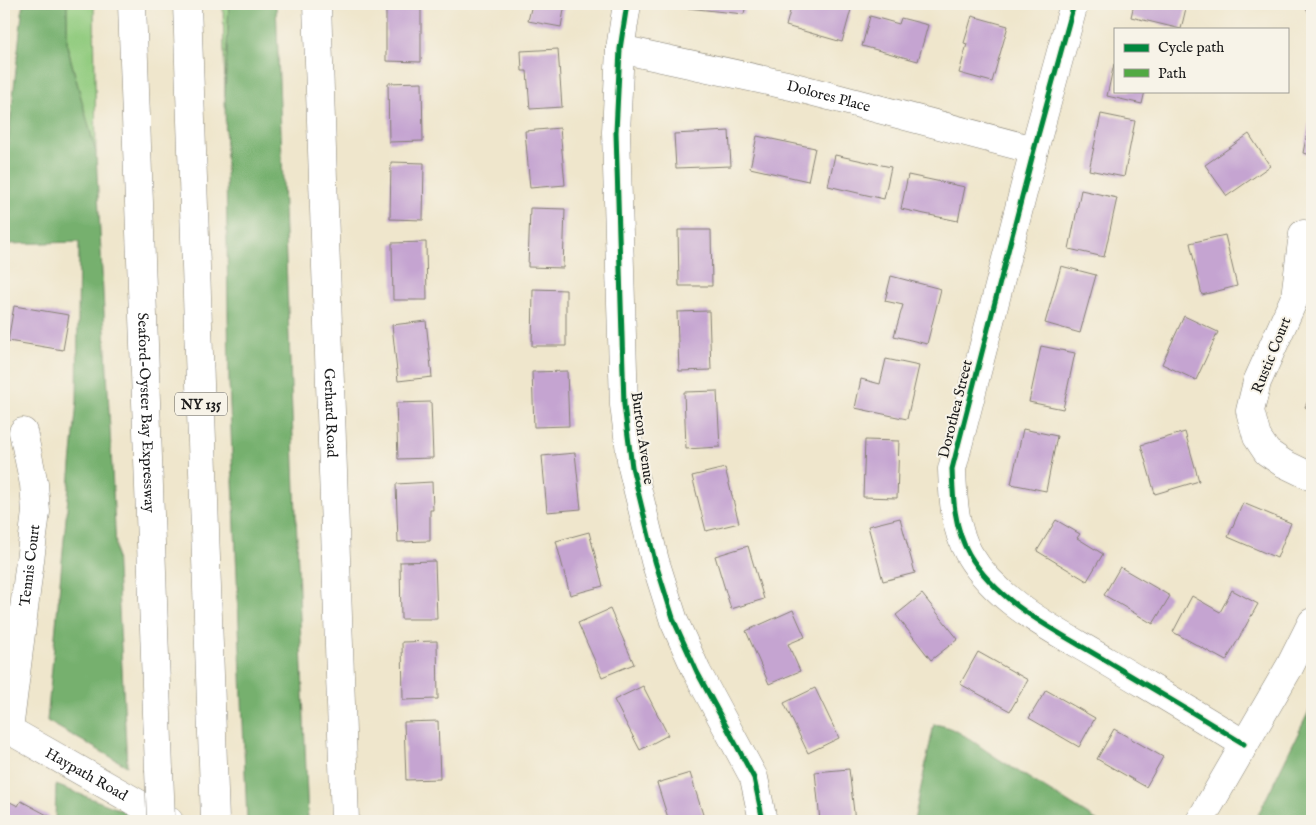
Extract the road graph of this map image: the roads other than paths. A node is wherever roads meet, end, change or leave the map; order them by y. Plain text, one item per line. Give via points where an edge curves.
1 (132, 4) edge
2 (187, 4) edge
3 (317, 4) edge
4 (627, 4) edge
5 (1074, 4) edge
6 (620, 49) junction
7 (1034, 150) junction
8 (1303, 234) dead end
9 (23, 432) dead end
10 (1312, 477) edge
11 (1312, 622) edge
12 (6, 729) edge
13 (1244, 744) junction
14 (215, 812) edge
15 (161, 821) edge
16 (169, 821) edge
17 (345, 821) edge
18 (763, 821) edge
19 (1200, 821) edge

1 - 15 main road, Seaford-Oyster Bay Expressway, bridge
2 - 14 main road, NY 135
3 - 17 main road, Gerhard Road
4 - 6 main road, Burton Avenue
5 - 7 main road, Dorothea Street
6 - 7 main road, Dolores Place via 791,86
6 - 18 main road, Burton Avenue via 617,152 624,405 632,467 654,561 674,621 697,672 754,778
7 - 13 main road, Dorothea Street via 952,469 958,527 980,571 1018,607
8 - 10 main road, Rustic Court via 1295,297 1257,382 1250,411 1257,437 1267,452
9 - 12 main road, Tennis Court via 34,484 36,512
11 - 13 main road
12 - 16 main road, Haypath Road
13 - 19 main road

